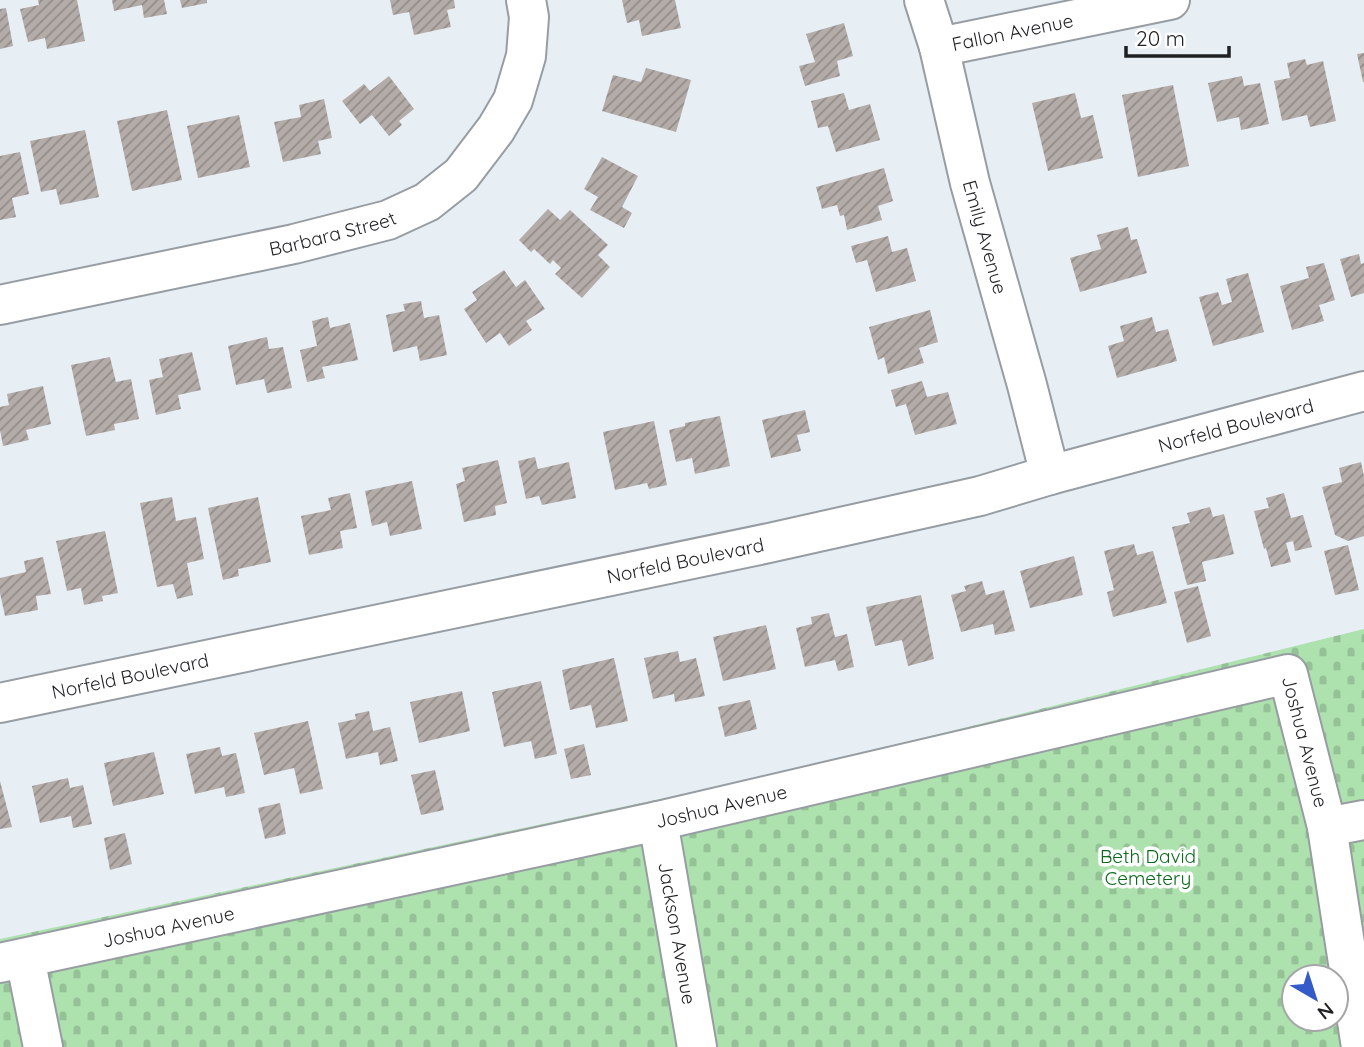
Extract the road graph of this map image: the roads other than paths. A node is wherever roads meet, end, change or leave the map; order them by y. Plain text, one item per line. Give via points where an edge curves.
1 (526, 0) edge
2 (924, 0) edge
3 (1170, 0) edge
4 (939, 47) junction
5 (0, 305) edge
6 (1364, 391) edge
7 (1050, 475) junction
8 (0, 703) edge
9 (1364, 820) edge
10 (658, 821) junction
11 (1326, 827) junction
12 (13, 961) edge
13 (43, 1047) edge
14 (697, 1047) edge
15 (1361, 1047) edge

1 - 5 street, Barbara Street via 526,55 513,100 461,175 427,202 388,220 294,244
2 - 4 street, Emily Avenue
3 - 4 street, Fallon Avenue
4 - 7 street, Emily Avenue via 970,183
6 - 7 street, Norfeld Boulevard
7 - 8 street, Norfeld Boulevard via 979,496 782,540
9 - 11 street
10 - 11 street, Joshua Avenue via 1289,674
10 - 12 street, Joshua Avenue
10 - 14 street, Jackson Avenue
11 - 15 street
12 - 13 street

